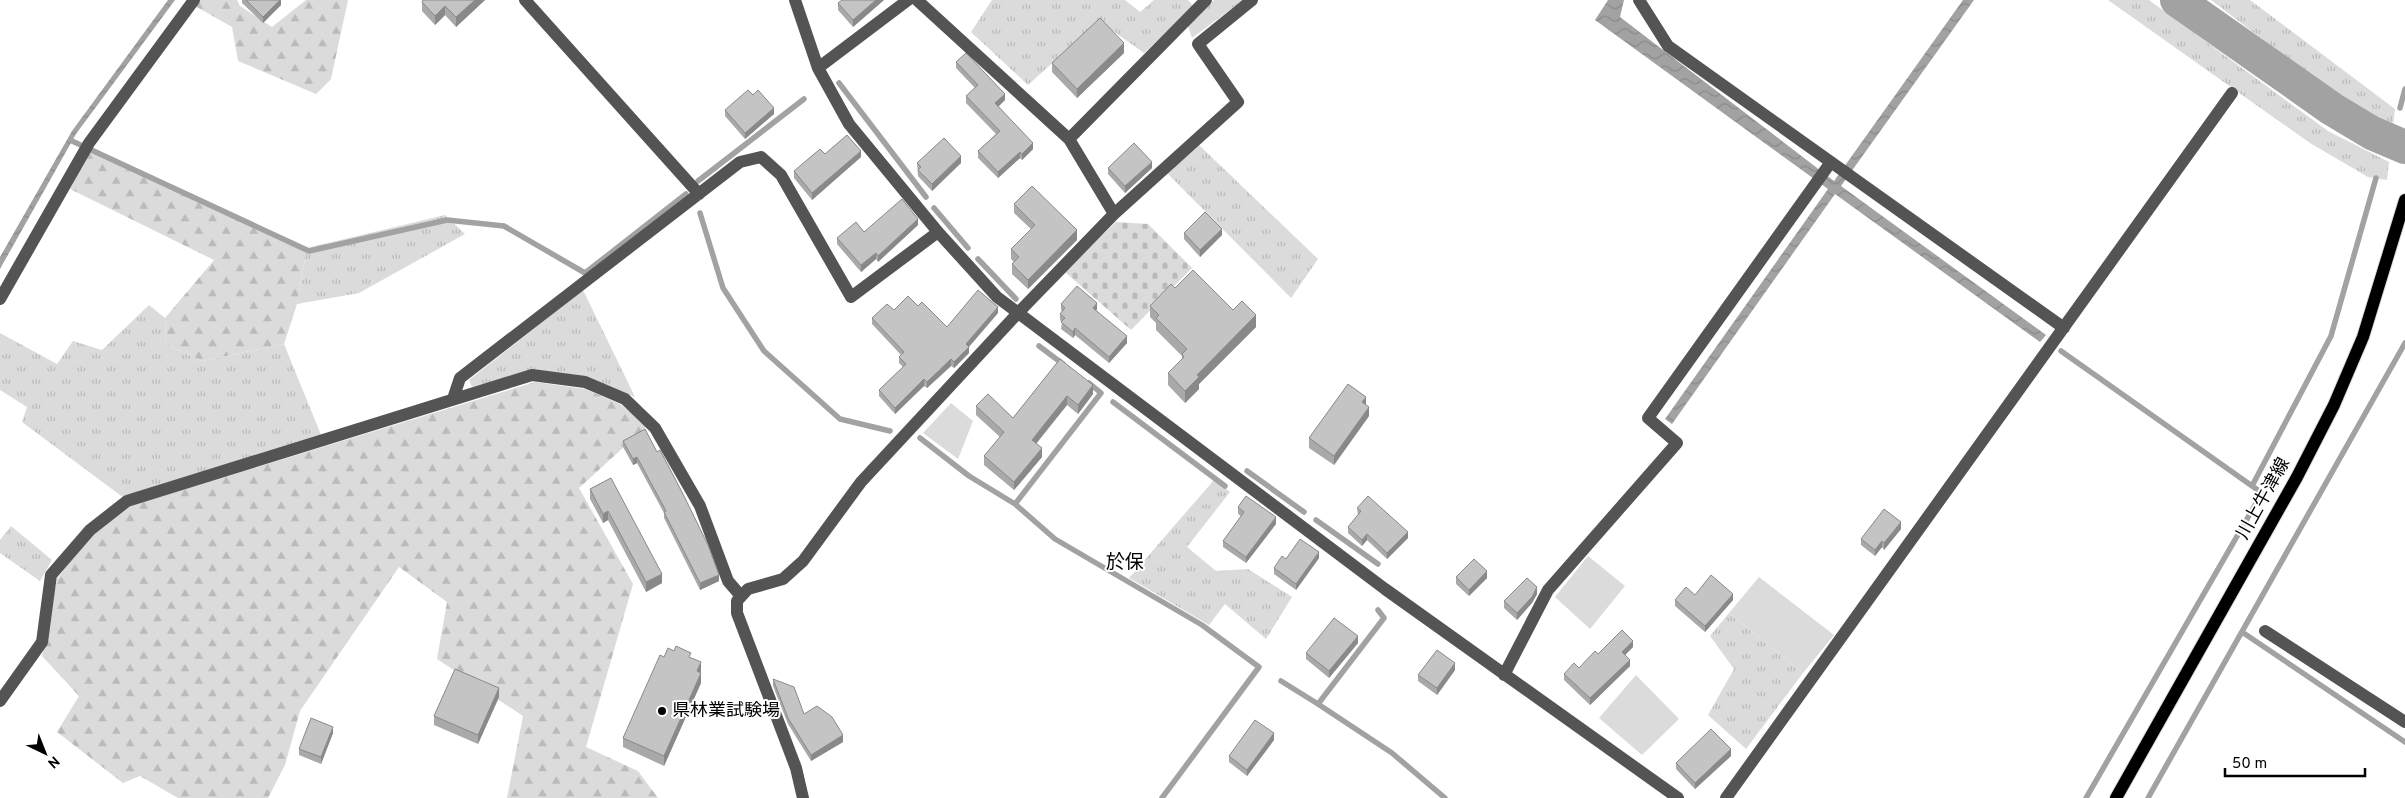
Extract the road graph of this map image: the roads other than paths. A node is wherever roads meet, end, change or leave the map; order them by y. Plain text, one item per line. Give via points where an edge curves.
1 (194, 0) edge
2 (525, 0) edge
3 (795, 0) edge
4 (908, 0) edge
5 (918, 0) edge
6 (1206, 0) edge
7 (1252, 0) edge
8 (1639, 0) edge
9 (818, 68) junction
10 (2232, 93) dead end
11 (1069, 139) junction
12 (1832, 167) junction
13 (699, 194) junction
14 (2405, 200) edge
15 (1114, 214) junction
16 (938, 232) junction
17 (0, 299) edge
18 (1017, 314) junction
19 (2064, 328) junction
20 (453, 399) junction
21 (740, 595) junction
22 (2265, 631) dead end
23 (1504, 675) junction
24 (0, 701) edge
25 (2405, 722) edge
26 (1660, 793) edge
27 (803, 798) edge
28 (1678, 798) edge
29 (1726, 798) edge
30 (2116, 798) edge

1 - 17 street via 86,148
2 - 13 street
3 - 9 street
4 - 9 street
5 - 11 street
6 - 11 street
7 - 15 street via 1198,44 1238,102
8 - 12 street via 1668,46
9 - 16 street via 849,124
10 - 19 street
11 - 15 street
12 - 19 street via 1852,177
12 - 23 street via 1816,183 1648,418 1676,443 1548,590
13 - 16 street via 740,162 761,157 781,175 851,297
13 - 20 street via 460,378
14 - 30 main road, 川上牛津線 via 2363,337 2334,406
15 - 18 street
16 - 18 street via 970,270
18 - 21 street via 860,482 803,561 783,579 748,589
18 - 23 street
19 - 29 street
20 - 21 street via 532,375 585,382 625,399 655,428 700,506 728,581
20 - 24 street via 128,501 90,530 51,575 42,642
21 - 27 street via 737,613 796,768
22 - 25 street
23 - 26 street
26 - 28 street

